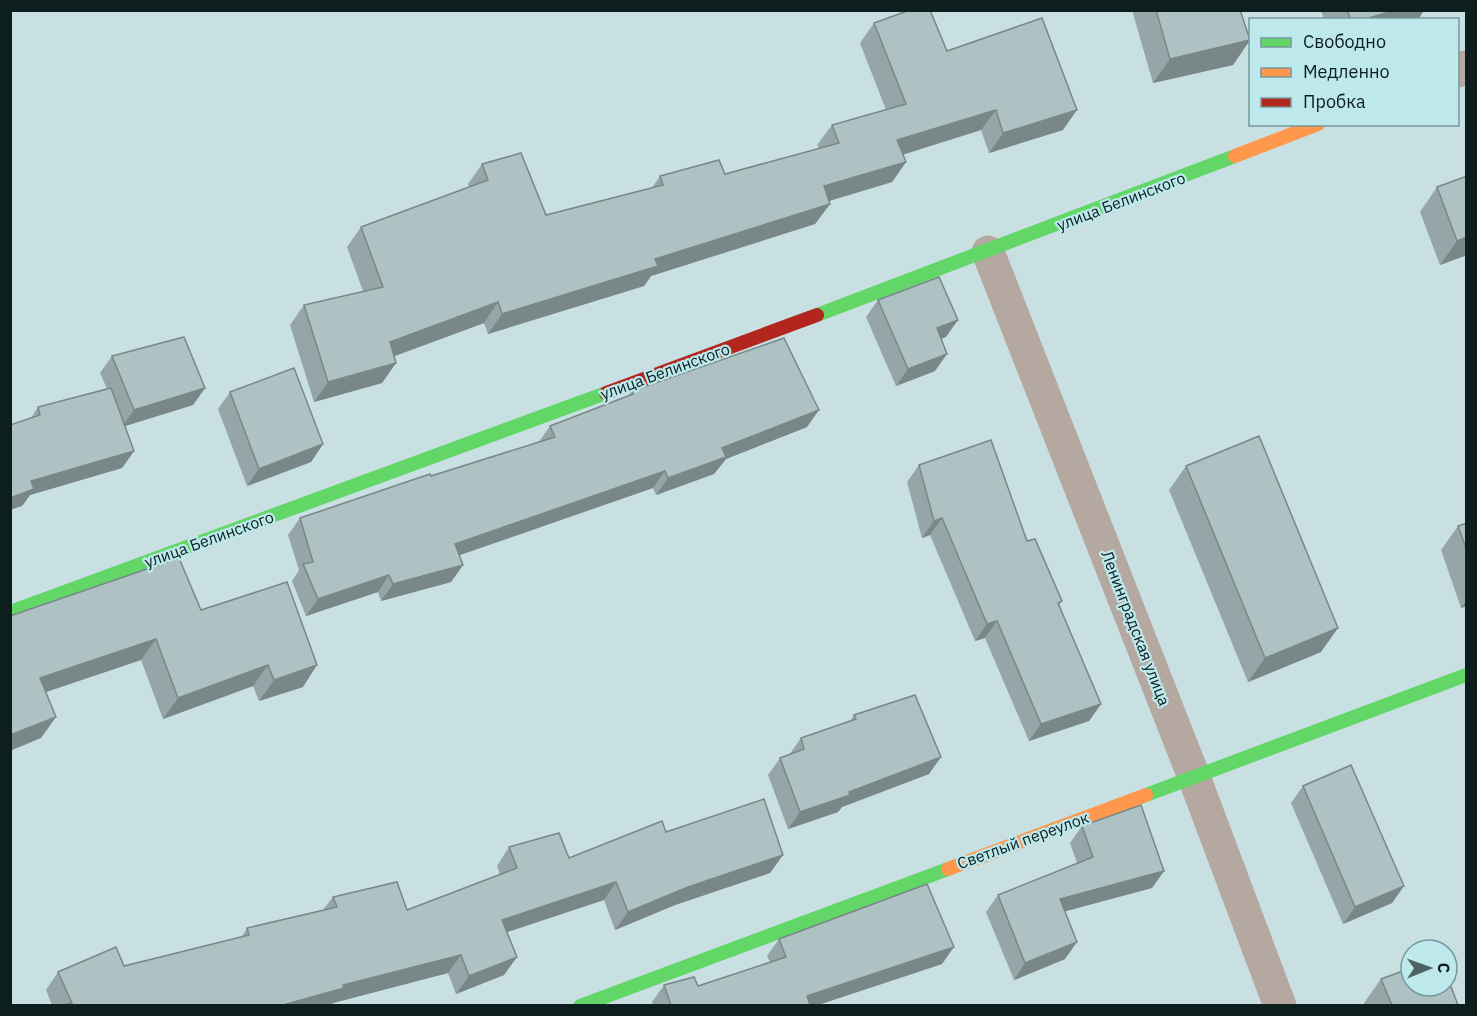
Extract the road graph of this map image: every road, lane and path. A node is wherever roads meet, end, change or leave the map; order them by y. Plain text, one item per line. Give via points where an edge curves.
1 (1313, 126) edge
2 (988, 252) junction
3 (10, 612) edge
4 (1467, 675) edge
5 (1194, 777) junction
6 (580, 1005) edge
7 (1280, 1005) edge

1 - 2 street, улица Белинского
2 - 3 street, улица Белинского
2 - 5 street, Ленинградская улица
4 - 5 street, Светлый переулок
5 - 6 street, Светлый переулок
5 - 7 street, Ленинградская улица

